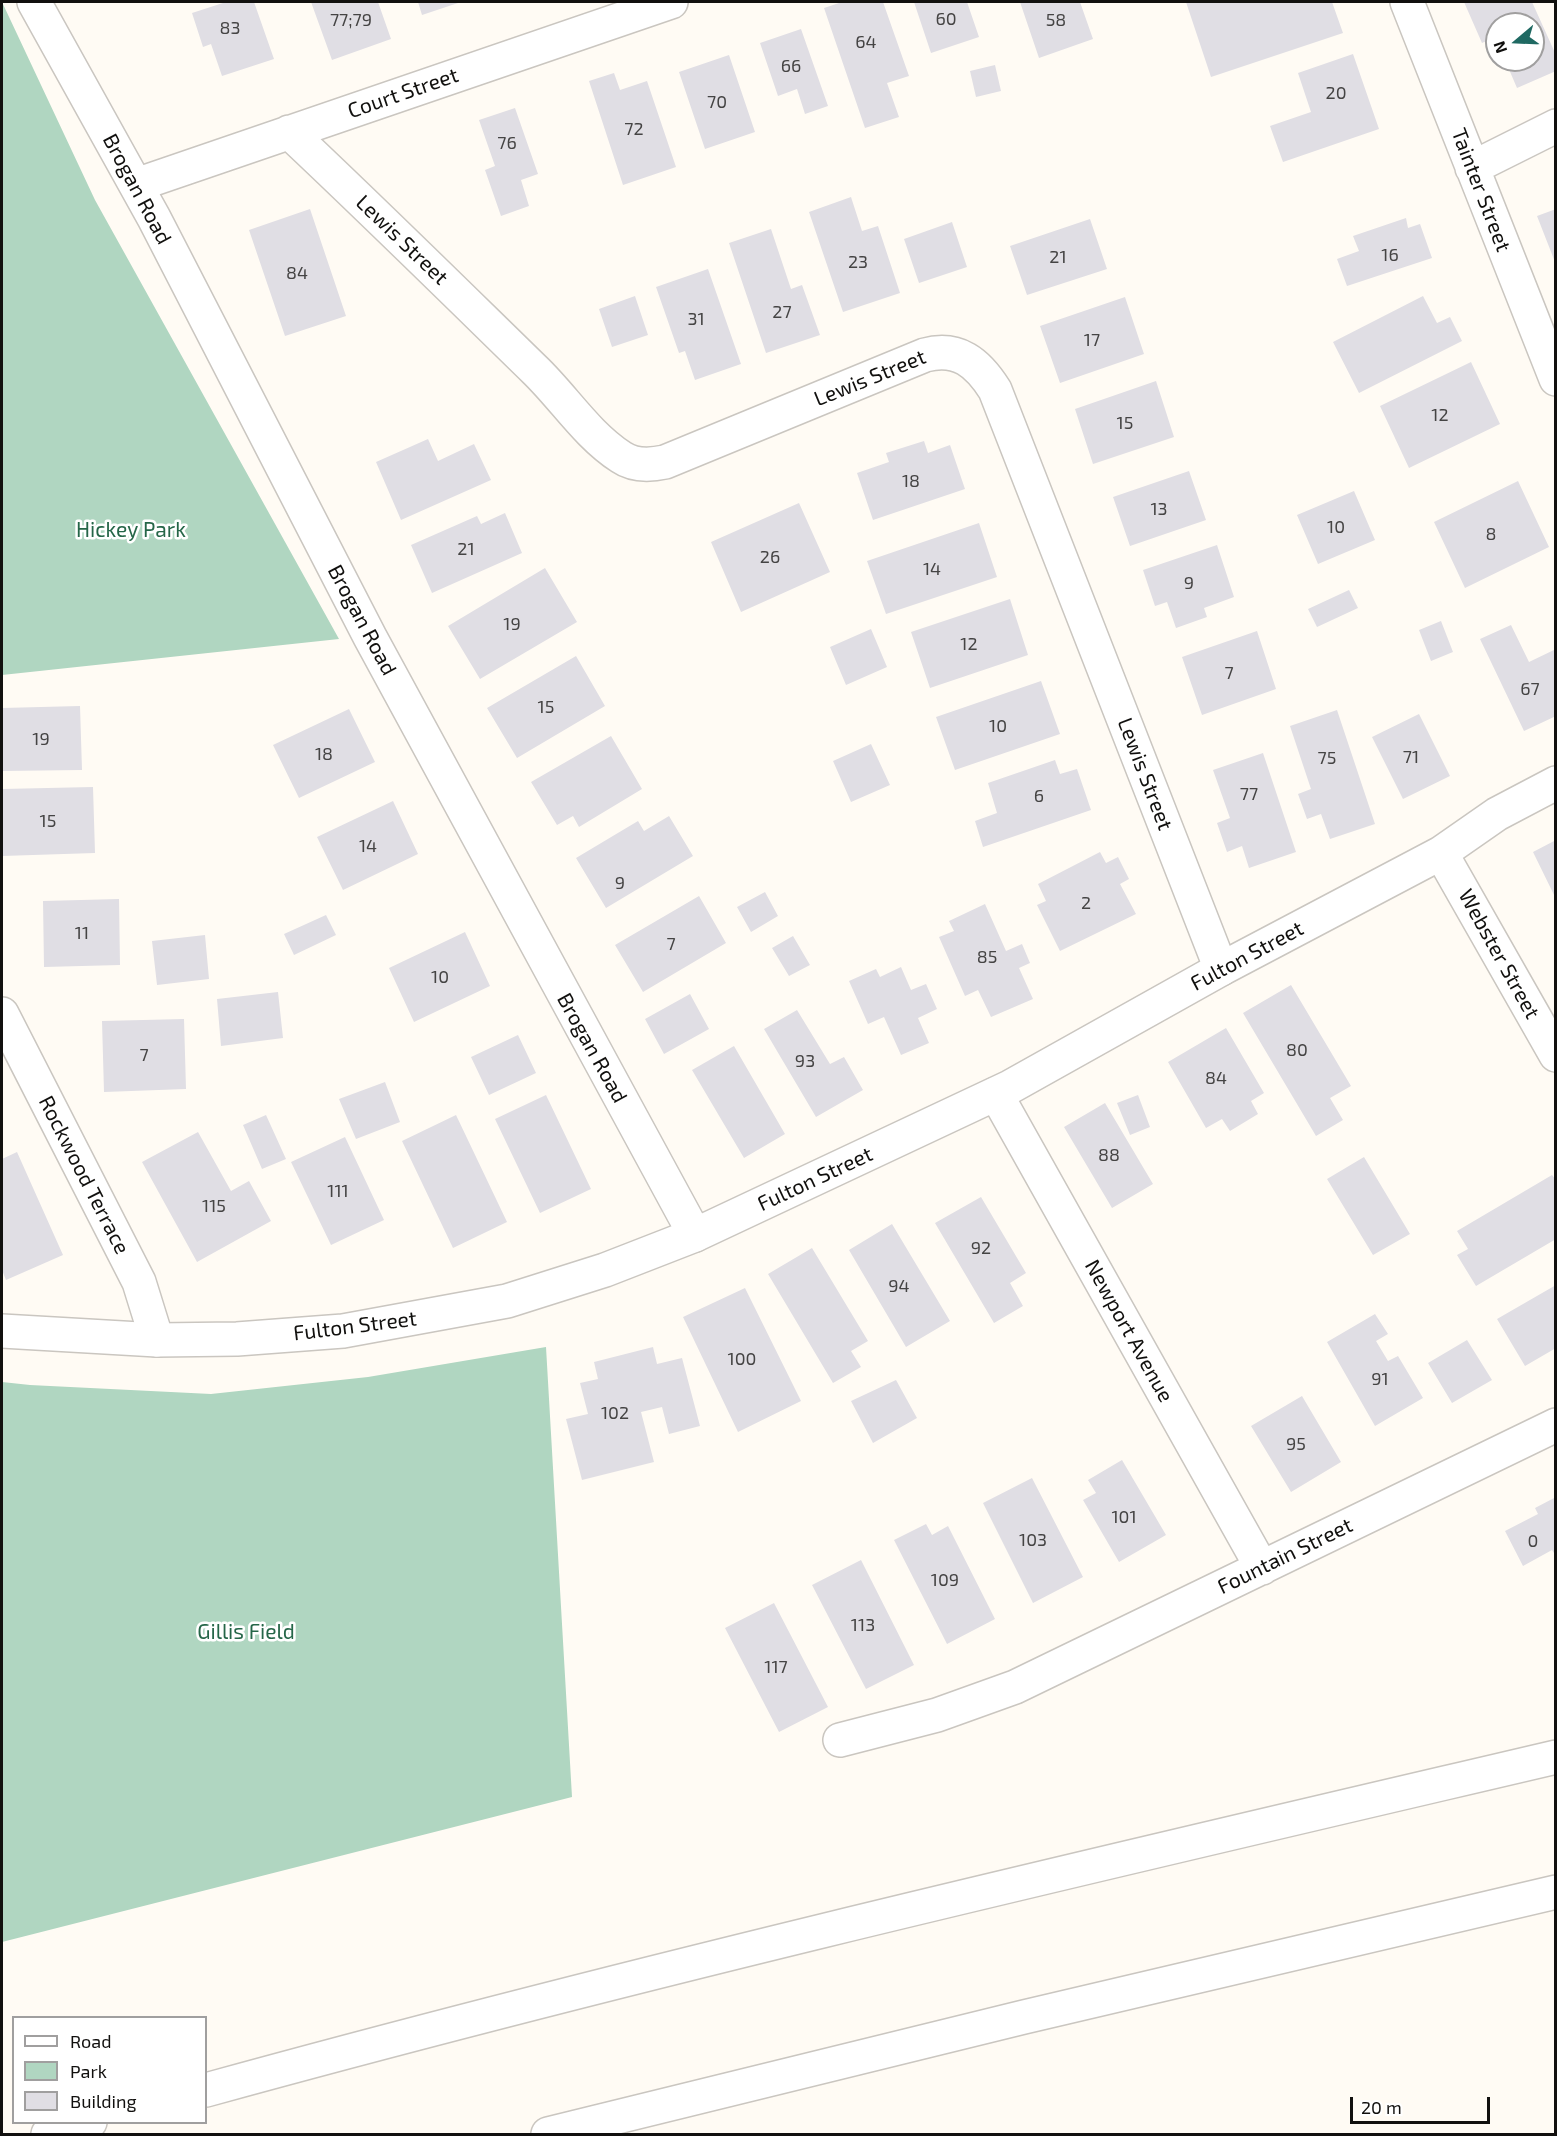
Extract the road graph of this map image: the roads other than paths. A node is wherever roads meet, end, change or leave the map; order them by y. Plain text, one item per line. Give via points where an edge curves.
1 (34, 2) edge
2 (671, 2) edge
3 (1407, 2) edge
4 (1556, 126) edge
5 (290, 132) junction
6 (1472, 168) junction
7 (136, 185) junction
8 (1556, 380) edge
9 (1556, 783) edge
10 (1441, 854) junction
11 (1221, 969) junction
12 (2, 1014) edge
13 (1556, 1055) edge
14 (996, 1094) junction
15 (695, 1235) junction
16 (2, 1331) edge
17 (157, 1340) junction
18 (1556, 1425) edge
19 (1262, 1568) junction
20 (840, 1740) dead end
21 (1556, 1756) edge
22 (1556, 1892) edge
23 (207, 2090) edge
24 (83, 2124) edge
25 (48, 2134) edge
26 (548, 2134) edge

1 - 7 main road, Brogan Road
2 - 5 main road, Court Street
3 - 6 main road, Tainter Street
4 - 6 main road
5 - 7 main road, Court Street
5 - 11 main road, Lewis Street via 544,379 597,439 624,460 652,465 665,462 940,351 957,354 978,369 995,390
6 - 8 main road, Tainter Street
7 - 15 main road, Brogan Road via 370,637
9 - 10 main road, Fulton Street via 1497,814
10 - 11 main road, Fulton Street
10 - 13 main road, Webster Street
11 - 14 main road, Fulton Street
12 - 17 main road, Rockwood Terrace via 139,1282
14 - 15 main road, Fulton Street
14 - 19 main road, Newport Avenue
15 - 17 main road, Fulton Street via 605,1270 507,1301 343,1331
16 - 17 main road, Fulton Street
18 - 19 main road, Fountain Street
19 - 20 main road, Fountain Street via 1015,1687 937,1715
21 - 23 main road via 630,1978
22 - 26 main road
24 - 25 main road

